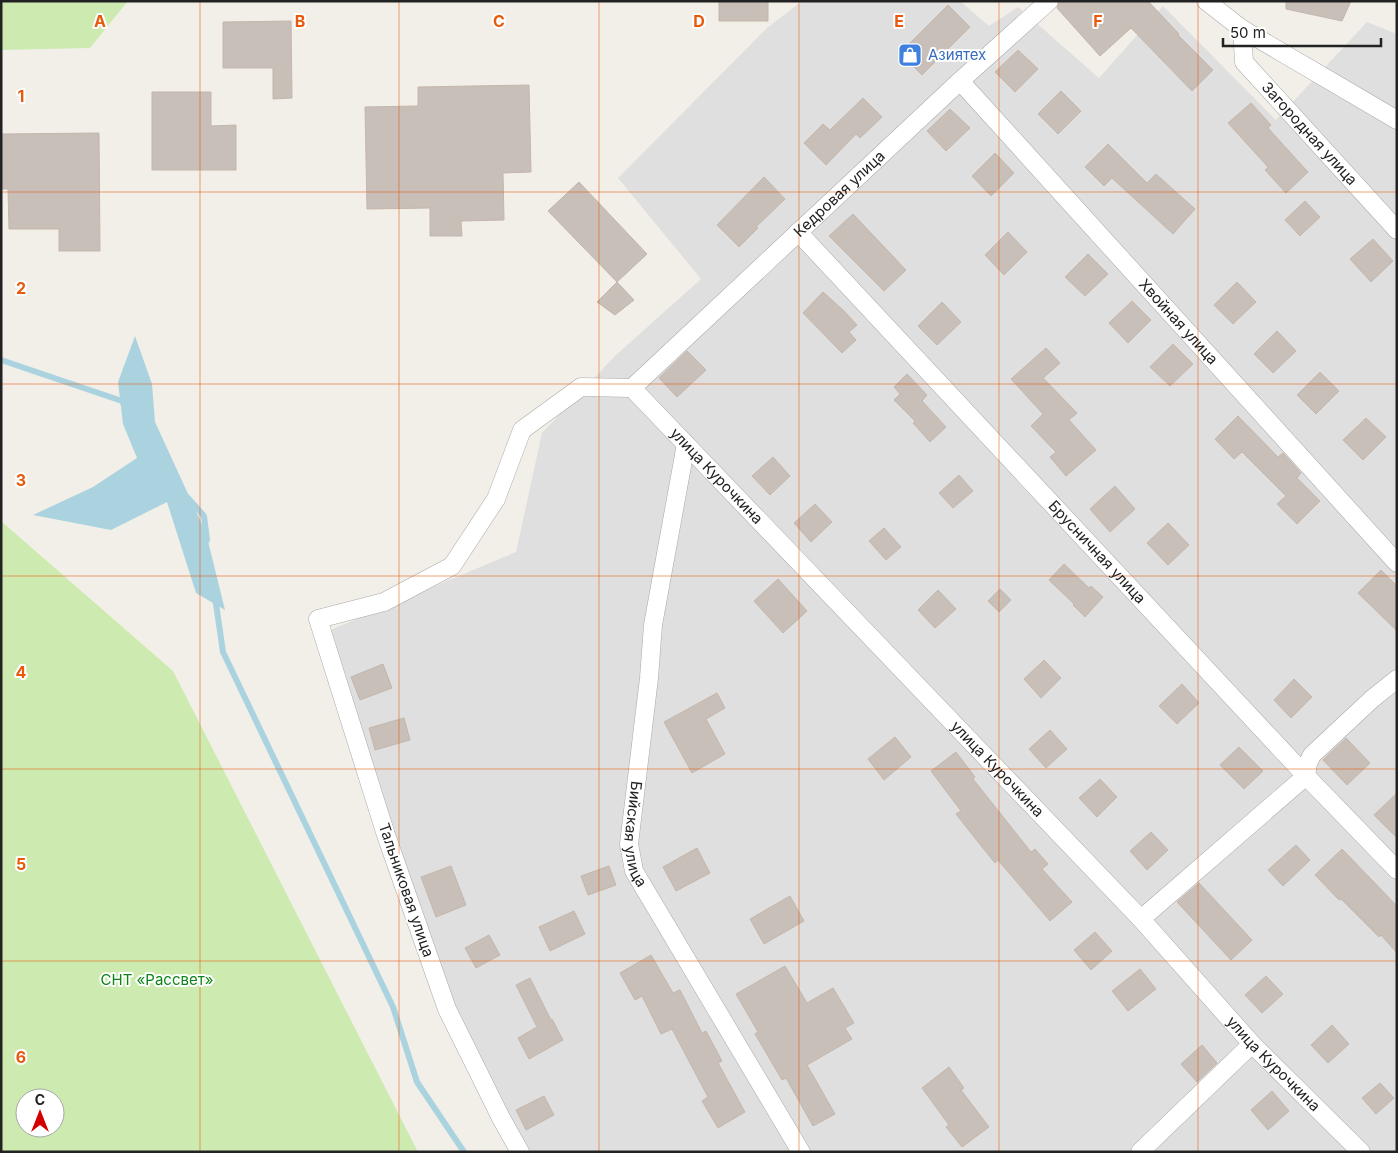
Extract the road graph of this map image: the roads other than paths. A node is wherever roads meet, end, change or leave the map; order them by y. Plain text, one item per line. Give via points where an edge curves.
1 (1048, 1) edge
2 (1206, 1) edge
3 (1242, 29) junction
4 (960, 81) junction
5 (1397, 120) edge
6 (1397, 230) edge
7 (798, 232) junction
8 (632, 388) junction
9 (686, 444) junction
10 (1397, 563) edge
11 (1397, 679) edge
12 (1306, 776) junction
13 (1397, 870) edge
14 (1141, 919) junction
15 (1252, 1044) junction
16 (520, 1152) edge
17 (801, 1152) edge
18 (1140, 1152) edge
19 (1361, 1152) edge

1 - 4 street, Кедровая улица
2 - 3 street
3 - 5 street
3 - 6 street, Загородная улица via 1244,62
4 - 7 street, Кедровая улица
4 - 10 street, Хвойная улица
7 - 8 street, Кедровая улица
7 - 12 street, Брусничная улица
8 - 9 street, улица Курочкина
8 - 16 street, Тальниковая улица via 581,387 522,430 496,499 452,566 384,602 318,619 386,836 448,1009
9 - 14 street, улица Курочкина
9 - 17 street, Бийская улица via 653,624 629,844 634,871
11 - 12 street via 1312,755
12 - 13 street, Брусничная улица
12 - 14 street
14 - 15 street, улица Курочкина
15 - 18 street
15 - 19 street, улица Курочкина

